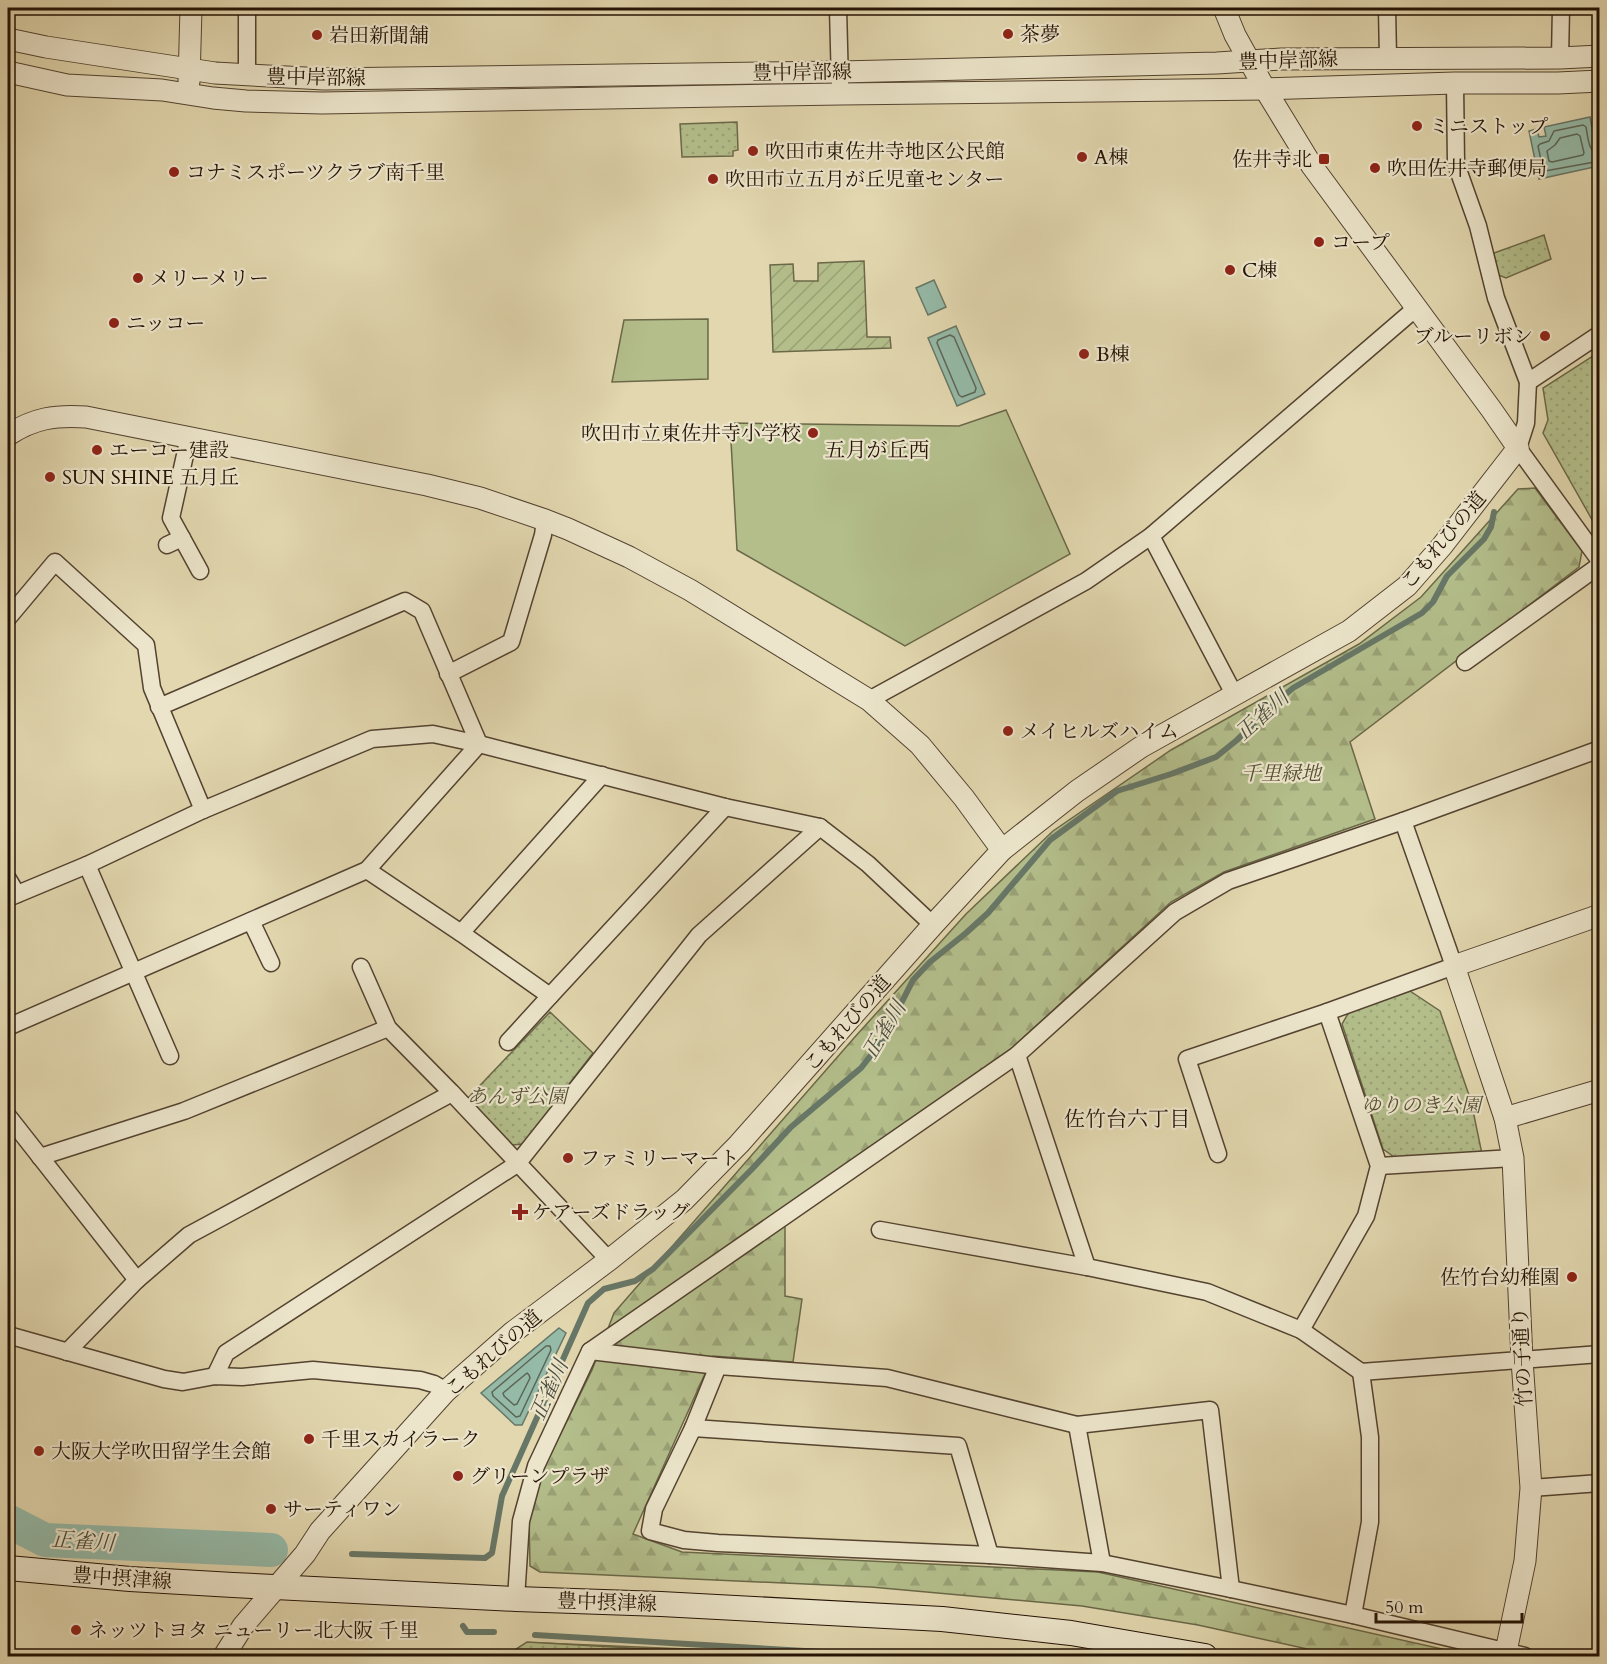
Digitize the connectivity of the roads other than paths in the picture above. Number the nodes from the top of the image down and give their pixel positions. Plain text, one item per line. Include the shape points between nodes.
1 (191, 8) edge
2 (247, 8) edge
3 (838, 8) edge
4 (1224, 8) edge
5 (1387, 8) edge
6 (1561, 8) edge
7 (8, 39) edge
8 (1599, 56) edge
9 (1388, 58) junction
10 (1560, 58) junction
11 (1250, 61) junction
12 (190, 68) junction
13 (8, 72) edge
14 (840, 72) junction
15 (248, 76) junction
16 (1599, 81) edge
17 (1455, 83) junction
18 (1264, 89) junction
19 (188, 94) junction
20 (841, 94) junction
21 (1416, 309) junction
22 (1599, 334) edge
23 (1528, 382) junction
24 (8, 435) edge
25 (189, 437) junction
26 (1518, 448) junction
27 (545, 520) junction
28 (1151, 536) junction
29 (1599, 563) edge
30 (200, 571) dead end
31 (8, 618) edge
32 (1465, 662) dead end
33 (448, 674) junction
34 (1234, 694) junction
35 (868, 700) junction
36 (159, 706) junction
37 (479, 744) junction
38 (1599, 749) edge
39 (602, 775) junction
40 (725, 807) junction
41 (203, 810) junction
42 (1403, 821) junction
43 (820, 827) junction
44 (1002, 850) junction
45 (87, 865) junction
46 (367, 870) junction
47 (8, 879) edge
48 (12, 896) edge
49 (1599, 915) edge
50 (251, 921) junction
51 (933, 925) junction
52 (461, 933) junction
53 (271, 963) dead end
54 (361, 966) dead end
55 (1454, 966) junction
56 (134, 972) junction
57 (550, 996) junction
58 (1327, 1012) junction
59 (8, 1027) edge
60 (388, 1028) junction
61 (508, 1042) dead end
62 (1017, 1055) junction
63 (170, 1056) dead end
64 (1599, 1090) edge
65 (452, 1094) junction
66 (8, 1116) edge
67 (1505, 1118) junction
68 (1218, 1154) dead end
69 (40, 1157) junction
70 (1513, 1158) junction
71 (517, 1164) junction
72 (1379, 1166) junction
73 (880, 1230) dead end
74 (609, 1260) junction
75 (1087, 1267) junction
76 (137, 1280) junction
77 (1301, 1330) junction
78 (8, 1335) edge
79 (590, 1351) junction
80 (68, 1352) junction
81 (1599, 1354) edge
82 (1522, 1360) junction
83 (718, 1366) junction
84 (1361, 1372) junction
85 (215, 1376) junction
86 (446, 1392) junction
87 (1077, 1425) junction
88 (693, 1428) junction
89 (1599, 1483) edge
90 (1531, 1488) junction
91 (990, 1555) junction
92 (1102, 1563) junction
93 (8, 1568) edge
94 (278, 1586) junction
95 (1231, 1589) junction
96 (516, 1599) junction
97 (1353, 1615) junction
98 (1512, 1655) edge
99 (224, 1656) edge
100 (1205, 1656) edge

1 - 12 street
2 - 15 street
3 - 14 street
4 - 11 street
5 - 9 street
6 - 10 street
7 - 12 street, 豊中岸部線
8 - 10 street, 豊中岸部線
9 - 10 street, 豊中岸部線
9 - 11 street, 豊中岸部線
11 - 14 street, 豊中岸部線
11 - 18 street
12 - 15 street, 豊中岸部線
12 - 19 street
13 - 19 street, 豊中岸部線 via 67,85
14 - 15 street, 豊中岸部線 via 324,80
14 - 20 street
16 - 17 street, 豊中岸部線
17 - 18 street, 豊中岸部線
17 - 23 street via 1456,164 1479,226 1496,298
18 - 20 street, 豊中岸部線
18 - 21 street via 1312,166
19 - 20 street, 豊中岸部線 via 246,101 322,103
21 - 26 street
21 - 28 street
22 - 23 street
23 - 26 street via 1526,423
24 - 25 street via 36,420 61,416 86,417
25 - 27 street via 427,485
25 - 30 street via 171,518 175,542
26 - 29 street
26 - 34 street, こもれびの道 via 1407,586 1349,630
27 - 33 street via 511,642
27 - 35 street via 629,557 690,590
28 - 34 street
28 - 35 street via 1086,581
29 - 32 street
31 - 36 street via 55,562 146,645 152,688
33 - 36 street via 422,610 405,601
33 - 37 street
34 - 44 street, こもれびの道 via 1141,747
35 - 44 street via 920,745
36 - 41 street
37 - 39 street
37 - 41 street via 433,734 372,739
37 - 46 street
38 - 42 street
39 - 40 street
39 - 52 street
40 - 43 street
40 - 57 street
41 - 45 street
42 - 55 street
42 - 62 street via 1228,881 1175,912
43 - 51 street via 868,864
43 - 71 street via 699,935
44 - 51 street, こもれびの道
45 - 48 street
45 - 56 street
46 - 50 street
46 - 52 street
47 - 48 street
49 - 55 street
50 - 53 street
50 - 56 street
51 - 74 street, こもれびの道 via 740,1144 684,1200
52 - 57 street
54 - 60 street
55 - 58 street
55 - 67 street, 竹の子通り
56 - 59 street
56 - 63 street
57 - 61 street
58 - 68 street via 1187,1059
58 - 72 street
60 - 65 street
60 - 69 street via 184,1111
62 - 75 street
62 - 79 street
64 - 67 street
65 - 71 street
65 - 76 street via 189,1235
66 - 69 street
67 - 70 street, 竹の子通り
69 - 76 street
70 - 72 street
70 - 82 street, 竹の子通り
71 - 74 street
71 - 85 street via 226,1353
72 - 77 street via 1366,1216
73 - 75 street
74 - 86 street, こもれびの道 via 513,1332
75 - 77 street via 1207,1292
76 - 80 street
77 - 84 street
78 - 80 street
79 - 83 street
79 - 96 street via 536,1466 521,1521
80 - 85 street via 164,1379 183,1382
81 - 82 street
82 - 84 street
82 - 90 street, 竹の子通り
83 - 87 street via 887,1378
83 - 88 street
84 - 97 street via 1370,1437 1370,1522
85 - 86 street via 313,1370 420,1380
86 - 94 street, こもれびの道 via 320,1531
87 - 92 street
87 - 95 street via 1210,1410
88 - 91 street via 958,1446
88 - 91 street via 654,1509 650,1531 718,1543
89 - 90 street
90 - 98 street, 竹の子通り
91 - 92 street
92 - 95 street
93 - 94 main road, 豊中摂津線
94 - 96 main road, 豊中摂津線
94 - 99 street, こもれびの道 via 243,1626
95 - 97 street
96 - 100 main road, 豊中摂津線 via 942,1619 1071,1633
97 - 98 street

